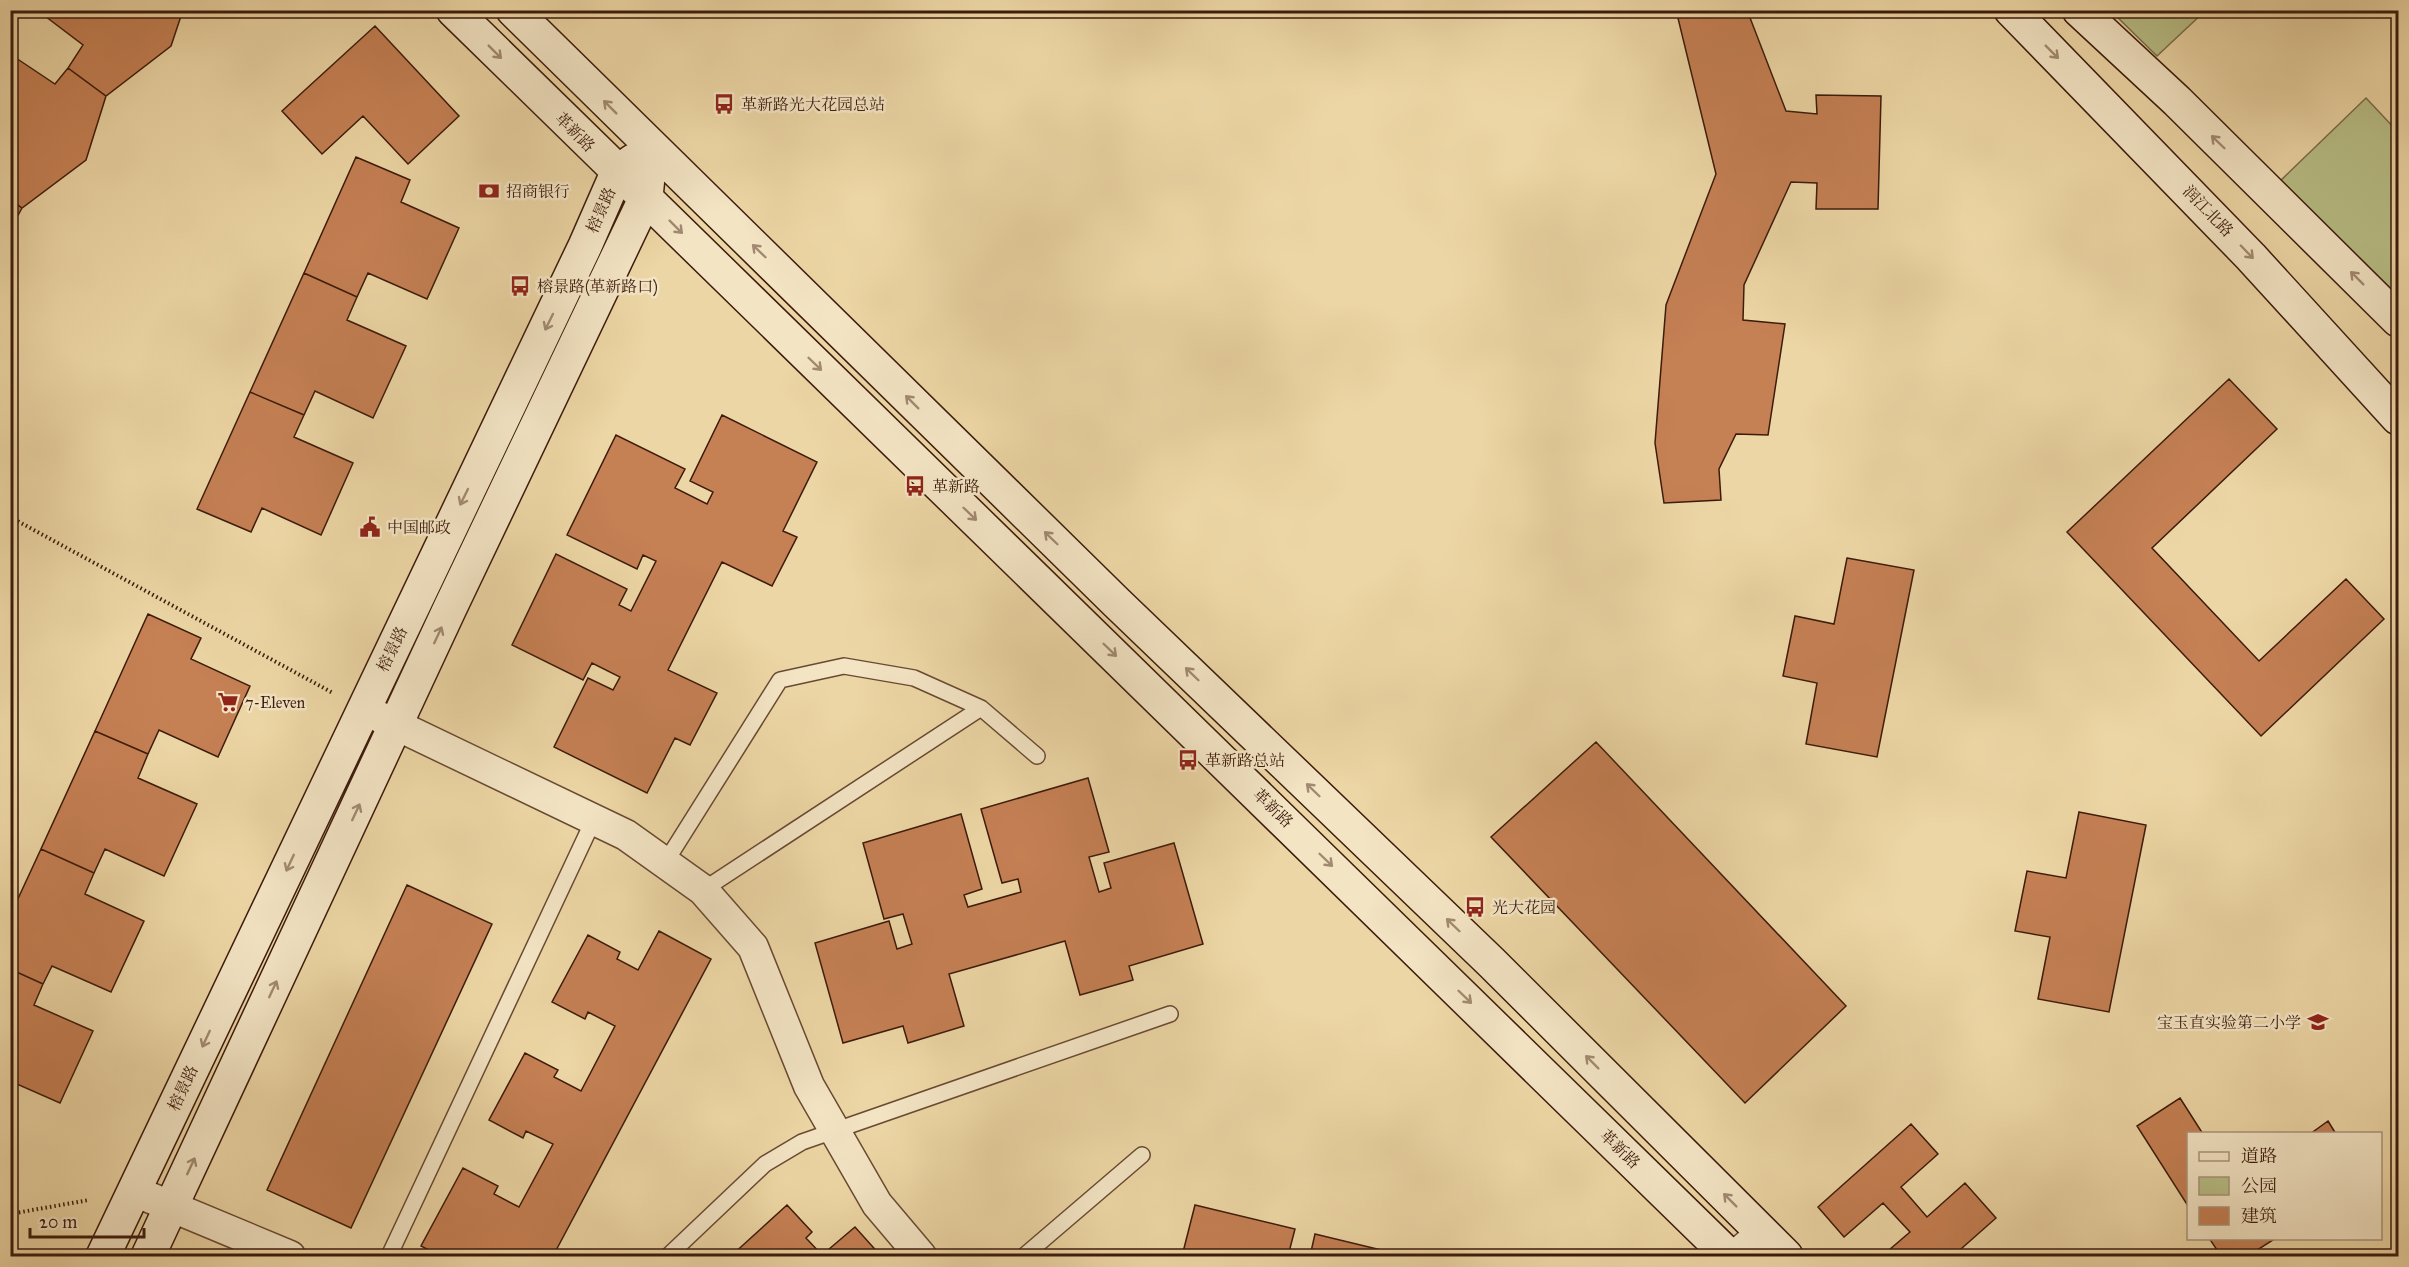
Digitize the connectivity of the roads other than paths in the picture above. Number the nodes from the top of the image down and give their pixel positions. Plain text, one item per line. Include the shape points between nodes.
1 (453, 10) edge
2 (513, 10) edge
3 (2011, 10) edge
4 (2079, 10) edge
5 (652, 148) junction
6 (617, 173) junction
7 (646, 197) junction
8 (2398, 320) edge
9 (2398, 418) edge
10 (981, 708) junction
11 (363, 709) junction
12 (396, 725) junction
13 (1037, 756) dead end
14 (594, 819) junction
15 (665, 863) junction
16 (703, 890) junction
17 (1170, 1014) dead end
18 (834, 1129) junction
19 (1142, 1155) dead end
20 (134, 1191) junction
21 (171, 1207) junction
22 (1763, 1232) junction
23 (103, 1257) edge
24 (148, 1257) edge
25 (290, 1257) edge
26 (389, 1257) edge
27 (668, 1257) edge
28 (921, 1257) edge
29 (1024, 1257) edge
30 (1730, 1257) edge
31 (1735, 1257) edge
32 (1786, 1257) edge

1 -> 6 street, 革新路
5 -> 2 street
3 -> 9 street, 润江北路 via 2290,298
8 -> 4 street via 2177,101
5 - 6 street, 榕景路
5 - 7 street
22 -> 5 street via 1492,963
6 - 7 street, 革新路
6 -> 11 street, 榕景路
12 -> 7 street
7 -> 30 street, 革新路
10 - 13 lane
10 - 15 lane via 914,678 844,666 780,680
10 - 16 lane
11 - 12 street
11 -> 20 street, 榕景路
12 - 14 street
21 -> 12 street
14 - 15 street via 626,835
14 - 26 lane
15 - 16 street
16 - 18 street via 753,947 809,1086
17 - 18 lane
18 - 27 lane via 765,1164
18 - 28 street via 877,1204
19 - 29 lane
20 - 21 street
20 - 23 street, 榕景路
21 - 24 street
21 - 25 street
22 - 31 street
22 - 32 street

